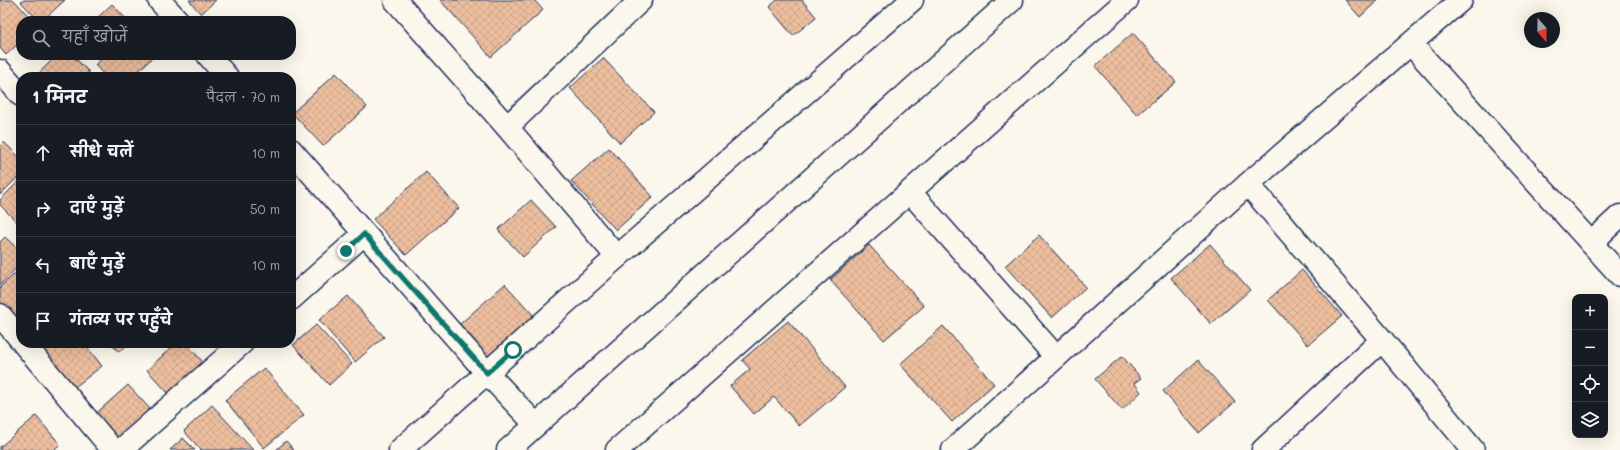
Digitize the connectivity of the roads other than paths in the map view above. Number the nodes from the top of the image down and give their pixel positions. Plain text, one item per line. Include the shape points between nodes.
1 (159, 0) edge
2 (395, 0) edge
3 (641, 0) edge
4 (912, 0) edge
5 (1012, 0) edge
6 (1127, 0) edge
7 (1460, 0) edge
8 (173, 16) edge
9 (1411, 44) junction
10 (212, 60) edge
11 (0, 71) edge
12 (223, 72) edge
13 (16, 89) edge
14 (507, 127) junction
15 (296, 156) edge
16 (1248, 184) junction
17 (910, 192) junction
18 (1620, 216) edge
19 (364, 234) junction
20 (1591, 243) junction
21 (617, 256) junction
22 (1620, 275) edge
23 (296, 295) edge
24 (0, 315) edge
25 (16, 334) edge
26 (1382, 340) junction
27 (27, 348) edge
28 (232, 348) edge
29 (1056, 357) junction
30 (487, 373) junction
31 (536, 425) junction
32 (113, 450) edge
33 (121, 450) edge
34 (400, 450) edge
35 (508, 450) edge
36 (617, 450) edge
37 (953, 450) edge
38 (1263, 450) edge
39 (1474, 450) edge

1 - 8 street
2 - 14 street
3 - 14 street
4 - 21 street
5 - 31 street
6 - 17 street
7 - 9 street
9 - 16 street
9 - 20 street
10 - 12 street
11 - 13 street
14 - 21 street
15 - 19 street
16 - 26 street
16 - 29 street
17 - 29 street
17 - 36 street
18 - 20 street
19 - 23 street
19 - 30 street
20 - 22 street
21 - 30 street
24 - 25 street
26 - 38 street
26 - 39 street
27 - 32 street
28 - 33 street
29 - 37 street
30 - 31 street
30 - 34 street
31 - 35 street

